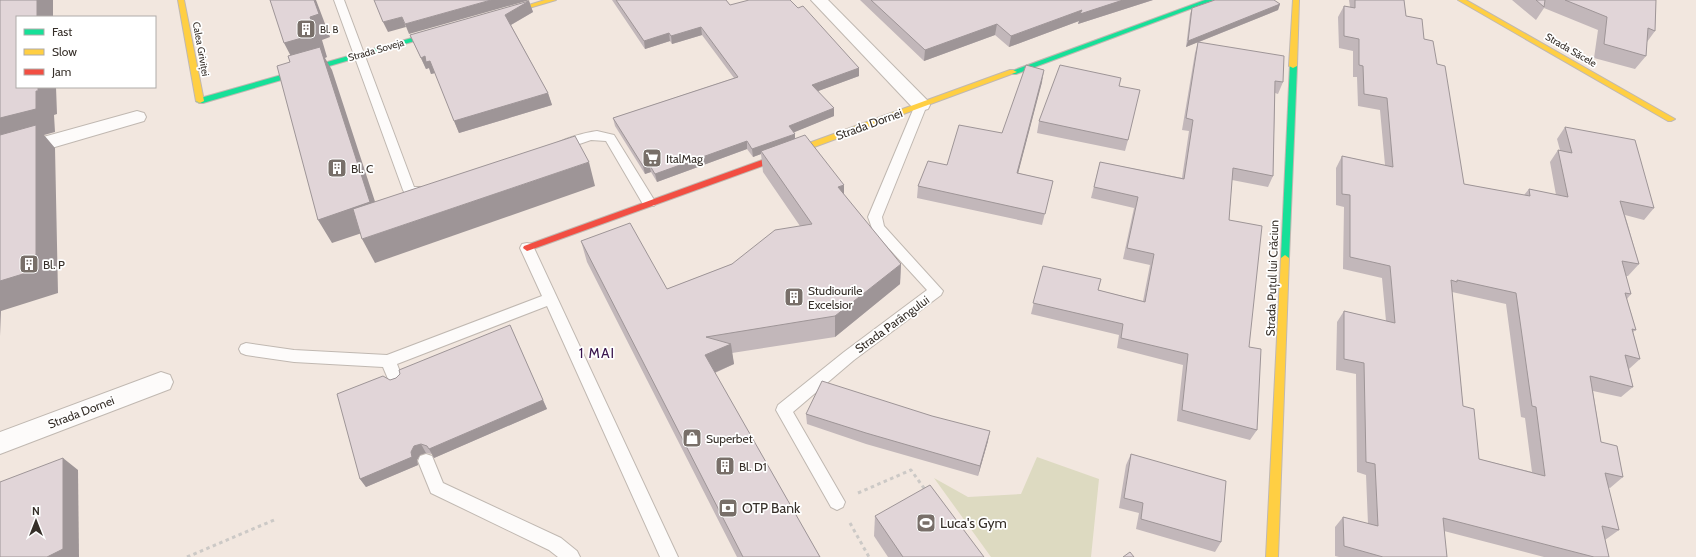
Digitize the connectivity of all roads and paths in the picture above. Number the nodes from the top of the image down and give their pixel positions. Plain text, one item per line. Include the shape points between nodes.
1 (181, 0) edge
2 (339, 0) edge
3 (553, 0) edge
4 (820, 0) edge
5 (1211, 0) edge
6 (1296, 0) edge
7 (1461, 0) edge
8 (492, 17) edge
9 (447, 30) edge
10 (360, 54) junction
11 (200, 101) joint
12 (921, 105) junction
13 (138, 117) dead end
14 (1670, 119) dead end
15 (549, 150) edge
16 (0, 156) edge
17 (438, 187) edge
18 (649, 203) junction
19 (527, 248) joint
20 (550, 299) junction
21 (246, 349) dead end
22 (388, 361) junction
23 (161, 382) dead end
24 (396, 382) edge
25 (0, 442) edge
26 (426, 462) dead end
27 (930, 495) edge
28 (838, 502) junction
29 (274, 520) dead end
30 (187, 557) edge
31 (571, 557) edge
32 (669, 557) edge
33 (870, 557) edge
34 (1272, 557) edge

1 - 11 street, Calea Griviței
2 - 10 lane
3 - 8 street
4 - 12 street
5 - 12 street, Strada Dornei
6 - 34 street, Strada Puțul lui Crăciun
7 - 14 street, Strada Săcele
9 - 10 street, Strada Soveja
10 - 11 street, Strada Soveja
10 - 17 lane via 409,190 422,192
12 - 18 street, Strada Dornei
12 - 28 lane, Strada Parângului via 875,222 936,292 849,356 784,410
13 - 16 street
15 - 18 lane via 593,136 610,138
18 - 19 street, Strada Dornei
19 - 20 lane
20 - 22 lane
20 - 32 lane
21 - 22 lane via 294,356
22 - 24 lane
23 - 25 street, Strada Dornei
26 - 31 lane via 437,488 555,544
27 - 28 path via 911,470
28 - 33 path
29 - 30 path

